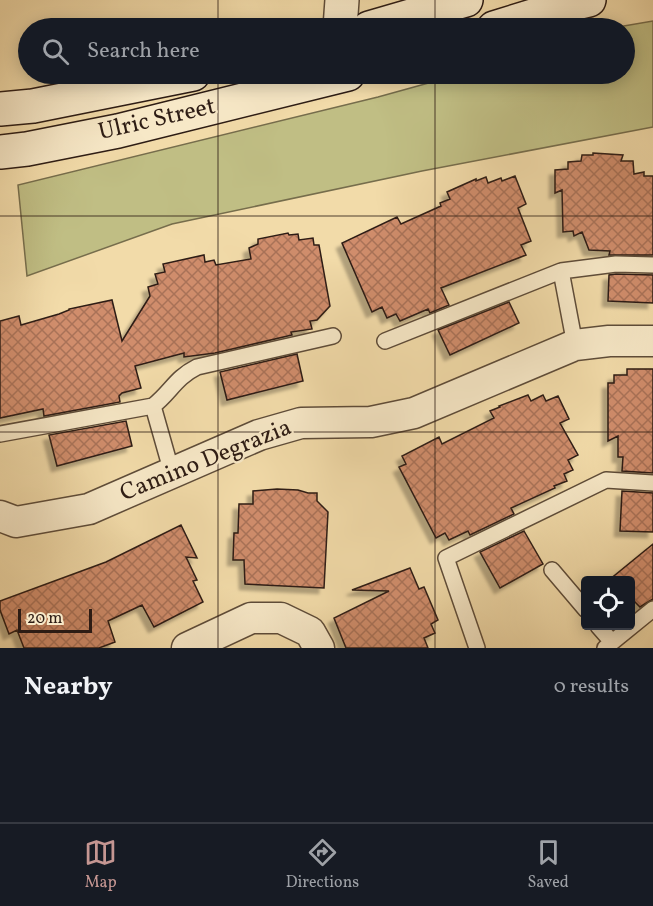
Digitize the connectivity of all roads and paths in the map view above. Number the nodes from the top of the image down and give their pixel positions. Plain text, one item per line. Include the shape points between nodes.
1 (342, 0) edge
2 (466, 0) edge
3 (589, 0) edge
4 (341, 18) edge
5 (404, 18) edge
6 (526, 18) edge
7 (143, 84) edge
8 (282, 84) edge
9 (0, 109) edge
10 (0, 152) edge
11 (653, 265) edge
12 (561, 271) junction
13 (333, 336) dead end
14 (385, 341) dead end
15 (653, 341) edge
16 (575, 345) junction
17 (153, 406) junction
18 (0, 434) edge
19 (172, 473) junction
20 (653, 483) edge
21 (0, 516) edge
22 (552, 570) dead end
23 (581, 605) edge
24 (653, 609) edge
25 (600, 630) edge
26 (609, 645) edge
27 (187, 648) edge
28 (319, 648) edge
29 (477, 648) edge

1 - 4 main road
2 - 5 main road
3 - 6 main road
7 - 9 main road, Ulric Street
8 - 10 main road, Ulric Street via 118,131
11 - 12 lane via 616,264
12 - 14 lane
12 - 16 lane
13 - 17 lane via 197,367 183,374
15 - 16 street, Camino Degrazia
16 - 19 street, Camino Degrazia via 414,413 371,422 301,423 259,435
17 - 18 lane
17 - 19 lane
19 - 21 street, Camino Degrazia via 89,509 16,522
20 - 29 lane via 606,480 446,558
22 - 23 lane
24 - 26 lane
25 - 26 lane
27 - 28 street via 251,618 281,618 310,632

